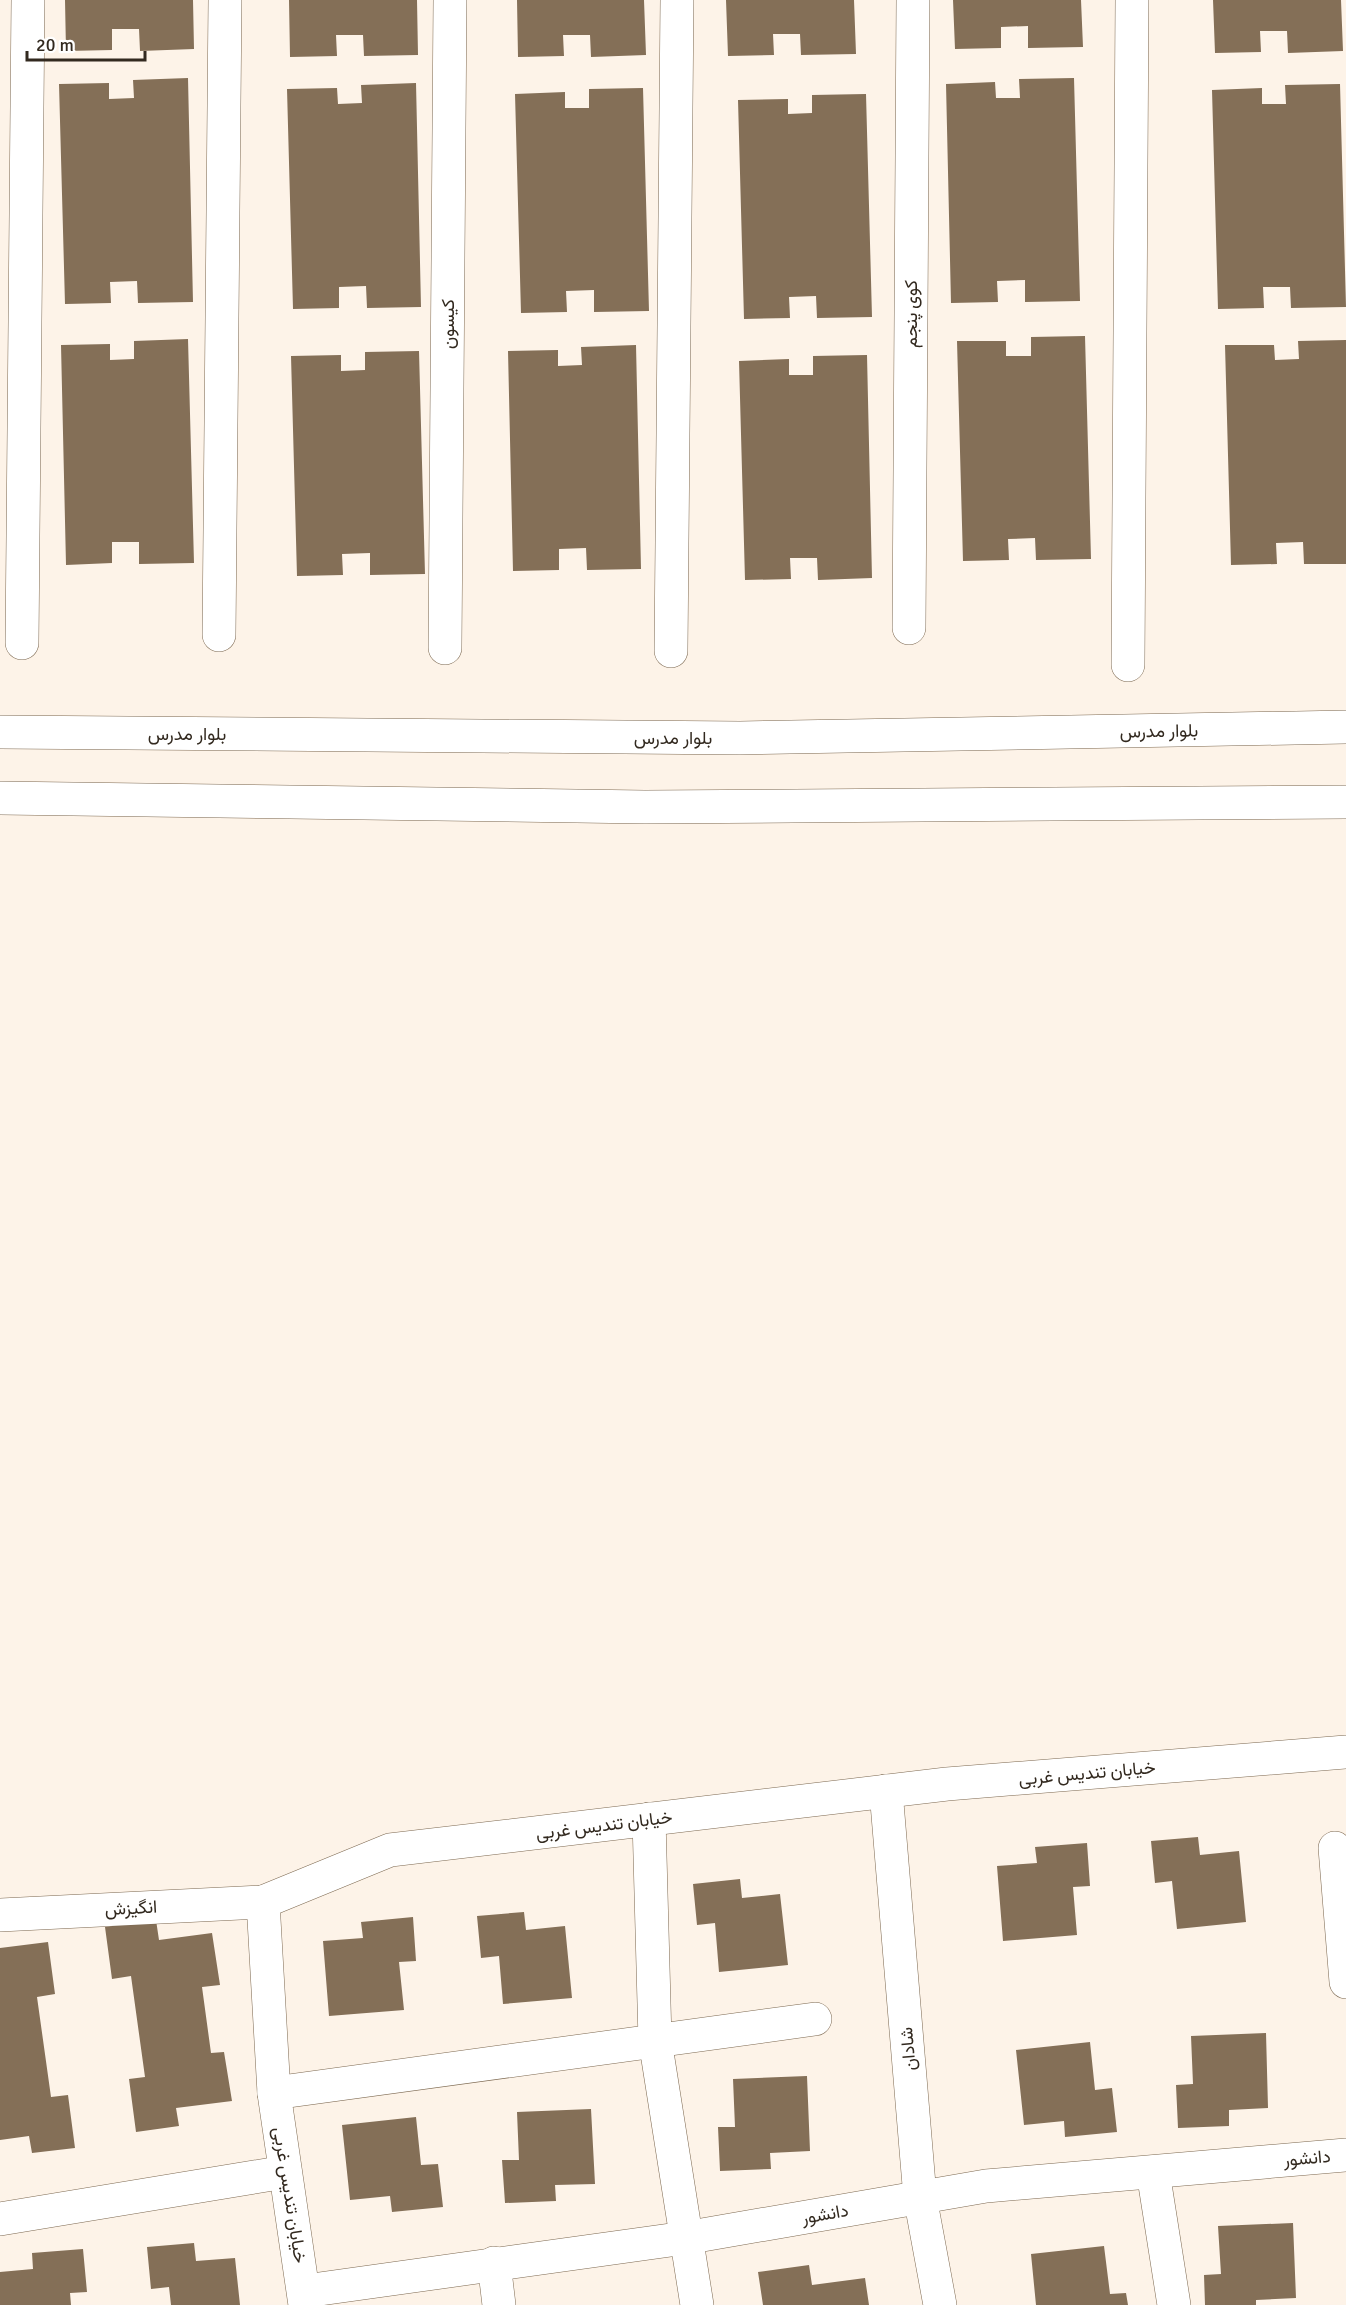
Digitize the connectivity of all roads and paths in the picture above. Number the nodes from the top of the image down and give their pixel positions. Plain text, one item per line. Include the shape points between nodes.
1 (28, 0) edge
2 (225, 0) edge
3 (450, 0) edge
4 (677, 0) edge
5 (913, 0) edge
6 (1132, 0) edge
7 (909, 628) dead end
8 (219, 635) dead end
9 (22, 643) dead end
10 (445, 648) dead end
11 (670, 651) dead end
12 (1128, 665) dead end
13 (1346, 728) edge
14 (0, 732) edge
15 (0, 798) edge
16 (1346, 802) edge
17 (1346, 1752) edge
18 (886, 1791) junction
19 (649, 1819) junction
20 (1335, 1848) dead end
21 (262, 1902) junction
22 (0, 1915) edge
23 (1346, 1982) edge
24 (815, 2019) dead end
25 (655, 2040) junction
26 (274, 2093) junction
27 (1346, 2155) edge
28 (285, 2172) junction
29 (1153, 2172) junction
30 (920, 2197) junction
31 (0, 2219) edge
32 (685, 2238) junction
33 (494, 2263) junction
34 (305, 2298) edge
35 (499, 2305) edge
36 (697, 2305) edge
37 (940, 2305) edge
38 (1174, 2305) edge

1 - 9 street
2 - 8 street
3 - 10 street, کیسون
4 - 11 street
5 - 7 street, کوی پنجم
6 - 12 street
13 - 14 street, بلوار مدرس via 740,738
15 - 16 street via 645,807
17 - 18 street, خیابان تندیس غربی
18 - 19 street, خیابان تندیس غربی
18 - 30 street, شادان
19 - 21 street, خیابان تندیس غربی via 390,1850
19 - 25 street
20 - 23 street
21 - 22 street, انگیزش
21 - 26 street, خیابان تندیس غربی
24 - 25 street
25 - 26 street
25 - 32 street
26 - 28 street, خیابان تندیس غربی
27 - 29 street, دانشور
28 - 31 street
28 - 34 street, خیابان تندیس غربی
29 - 30 street, دانشور via 986,2186
29 - 38 street
30 - 32 street, دانشور
30 - 37 street, شادان
32 - 33 street, دانشور
32 - 36 street
33 - 34 street, دانشور
33 - 35 street

